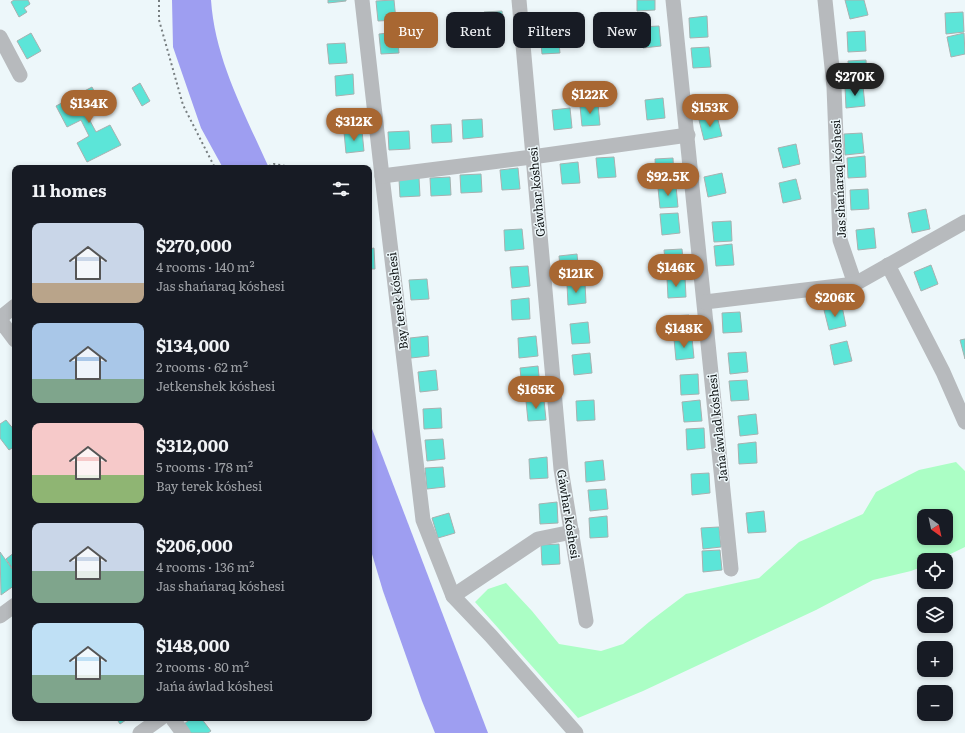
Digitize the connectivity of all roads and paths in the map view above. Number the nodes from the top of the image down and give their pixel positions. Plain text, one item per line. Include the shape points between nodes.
1 (159, 0) edge
2 (362, 0) edge
3 (519, 0) edge
4 (674, 0) edge
5 (826, 0) edge
6 (0, 37) edge
7 (20, 74) dead end
8 (688, 135) junction
9 (532, 157) junction
10 (214, 165) edge
11 (382, 176) junction
12 (965, 222) edge
13 (888, 265) junction
14 (855, 284) junction
15 (704, 302) junction
16 (12, 309) edge
17 (0, 319) edge
18 (12, 336) edge
19 (965, 422) edge
20 (572, 532) junction
21 (731, 569) dead end
22 (453, 596) junction
23 (12, 607) edge
24 (0, 616) edge
25 (586, 622) dead end
26 (157, 721) edge
27 (174, 721) edge
28 (140, 733) edge
29 (184, 733) edge
30 (576, 733) edge

1 - 10 path via 159,20 183,105
2 - 11 street, Bay terek kóshesi
3 - 9 street, Gáwhar kóshesi
4 - 8 street, Jańa áwlad kóshesi
5 - 14 street, Jas shańaraq kóshesi via 834,87 840,240
6 - 7 street
8 - 9 street
8 - 15 street, Jańa áwlad kóshesi
9 - 11 street
9 - 20 street, Gáwhar kóshesi via 561,469
11 - 22 street, Bay terek kóshesi via 423,520
12 - 13 street
13 - 14 street
13 - 19 street via 943,372
14 - 15 street
15 - 21 street, Jańa áwlad kóshesi
16 - 17 street
17 - 18 street
20 - 22 street via 538,539
20 - 25 street, Gáwhar kóshesi
22 - 30 street
23 - 24 street
26 - 28 street
27 - 29 street

